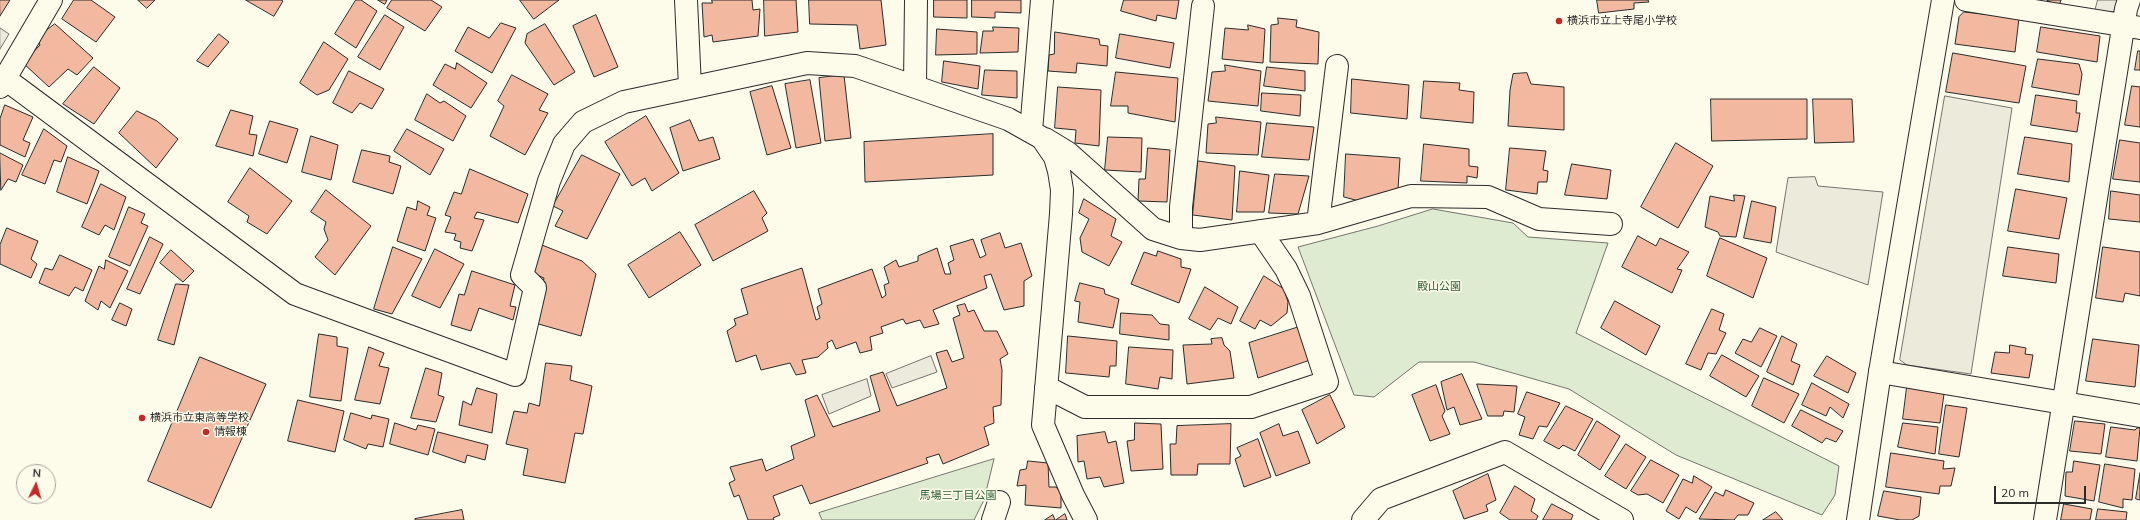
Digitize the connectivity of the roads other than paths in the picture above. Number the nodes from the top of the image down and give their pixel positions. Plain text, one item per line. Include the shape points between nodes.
1 (52, 0) edge
2 (686, 0) edge
3 (916, 0) edge
4 (1042, 0) edge
5 (1943, 0) edge
6 (1966, 0) edge
7 (2130, 0) edge
8 (1203, 6) dead end
9 (2132, 26) edge
10 (1337, 66) dead end
11 (2, 82) edge
12 (915, 85) junction
13 (690, 87) junction
14 (1037, 134) junction
15 (1318, 223) junction
16 (1611, 224) dead end
17 (1260, 232) junction
18 (1181, 238) junction
19 (1880, 372) junction
20 (1046, 387) junction
21 (2064, 403) junction
22 (2140, 416) edge
23 (1086, 520) edge
24 (1363, 520) edge
25 (1622, 520) edge
26 (1858, 520) edge
27 (2045, 520) edge

1 - 11 street
2 - 13 street
3 - 12 street
4 - 14 street
5 - 19 street
6 - 9 street
7 - 9 street via 2126,9
8 - 18 street via 1181,207
9 - 21 street
10 - 15 street
11 - 13 street via 295,294 515,375 535,288 522,275 549,181 564,144 583,122 624,102
12 - 13 street via 855,66 807,63
12 - 14 street via 1008,119
14 - 18 street via 1068,153 1153,229
14 - 20 street via 1055,157 1062,190
15 - 16 street via 1411,196 1488,197 1539,219
15 - 17 street
17 - 18 street via 1200,240
17 - 20 street via 1286,269 1299,296 1328,382 1252,407 1085,407
19 - 21 street
19 - 26 street
20 - 23 street via 1043,425
21 - 22 street
21 - 27 street
24 - 25 street via 1380,499 1505,452

